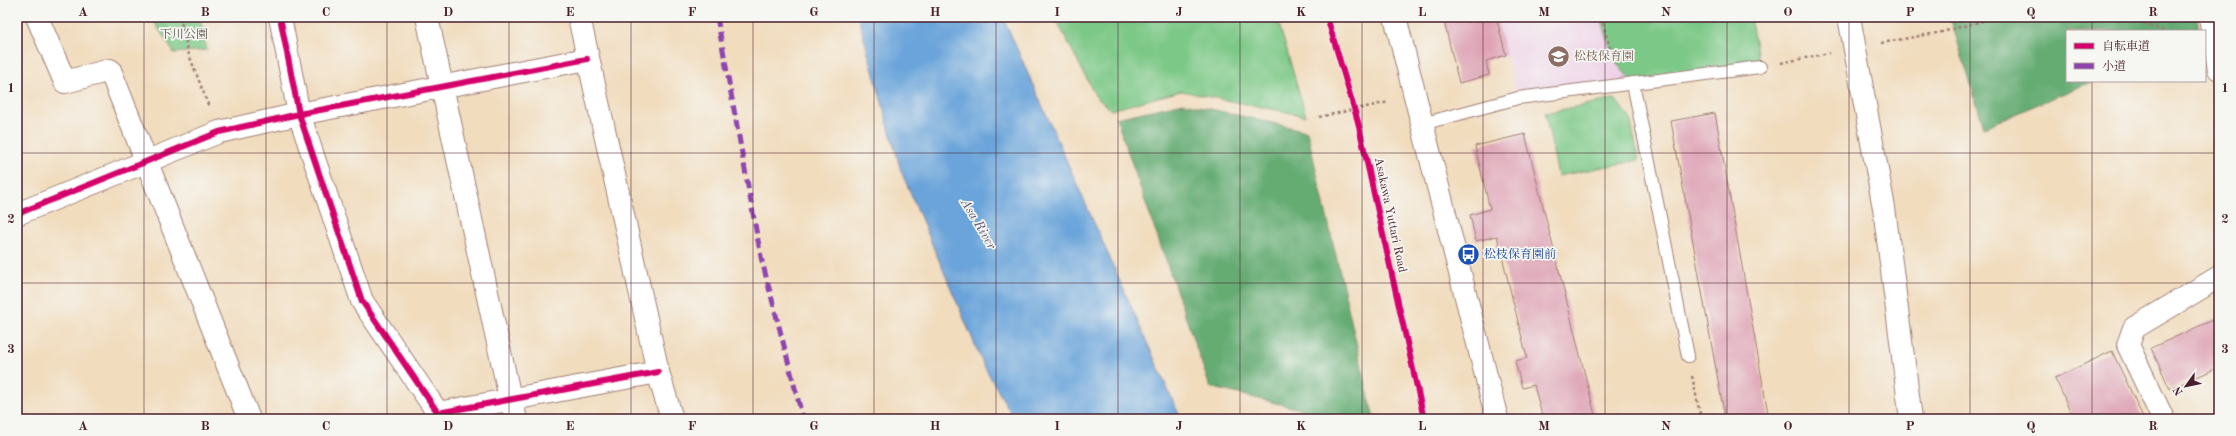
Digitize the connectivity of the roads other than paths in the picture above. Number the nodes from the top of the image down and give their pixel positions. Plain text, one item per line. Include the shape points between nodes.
1 (37, 17) edge
2 (280, 17) edge
3 (427, 17) edge
4 (579, 17) edge
5 (1395, 17) edge
6 (1849, 17) edge
7 (2210, 17) edge
8 (587, 59) junction
9 (1760, 67) road end
10 (2219, 69) edge
11 (1633, 83) junction
12 (441, 86) junction
13 (299, 114) junction
14 (1422, 124) junction
15 (147, 161) junction
16 (17, 214) edge
17 (2219, 277) edge
18 (1688, 356) road end
19 (658, 372) junction
20 (510, 398) junction
21 (249, 419) edge
22 (516, 419) edge
23 (672, 419) edge
24 (1497, 419) edge
25 (1911, 419) edge
26 (2163, 419) edge

1 - 15 street via 65,82 110,70
2 - 13 street
3 - 12 street
4 - 8 street
5 - 14 street
6 - 25 street via 1884,208
7 - 10 street
8 - 12 street
8 - 19 street
9 - 11 lane
11 - 14 lane via 1518,98
11 - 18 lane
12 - 13 street
12 - 20 street
13 - 15 street via 219,132
13 - 20 street via 362,301 438,413
14 - 24 street
15 - 16 street
15 - 21 street
17 - 26 street via 2134,328 2128,345
19 - 20 street
19 - 23 street
20 - 22 street

